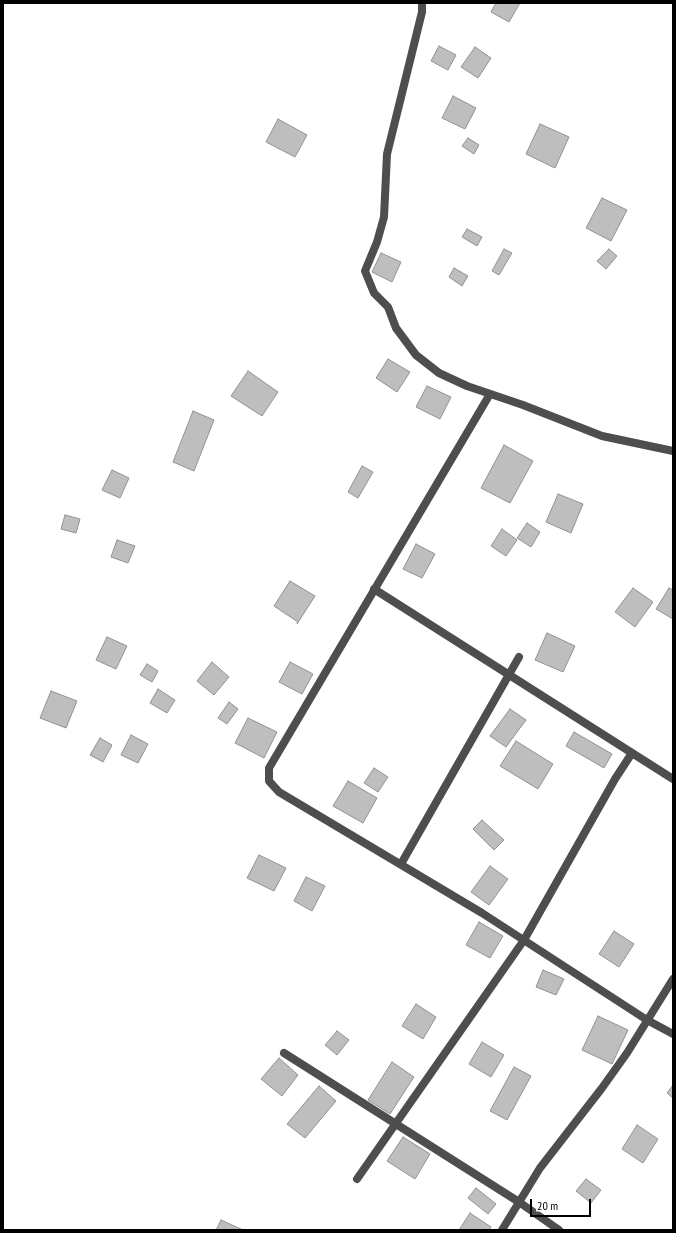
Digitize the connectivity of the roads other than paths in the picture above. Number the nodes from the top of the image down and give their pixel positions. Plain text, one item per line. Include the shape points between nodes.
1 (422, 3) edge
2 (490, 394) junction
3 (673, 451) edge
4 (374, 589) junction
5 (520, 657) dead end
6 (510, 676) junction
7 (632, 753) junction
8 (673, 779) edge
9 (400, 864) junction
10 (524, 940) junction
11 (673, 979) edge
12 (648, 1020) junction
13 (673, 1034) edge
14 (284, 1053) dead end
15 (395, 1125) junction
16 (357, 1179) dead end
17 (519, 1202) junction
18 (502, 1230) edge
19 (559, 1230) edge

1 - 2 street via 422,12 386,154 384,217 365,271 374,293 388,306 396,328 416,355 439,373
2 - 3 street via 602,436
2 - 4 street
4 - 6 street
4 - 9 street via 269,768 269,781 279,792
5 - 6 street
6 - 7 street
6 - 9 street
7 - 8 street
7 - 10 street
9 - 10 street
10 - 12 street
10 - 15 street
11 - 12 street
12 - 13 street
12 - 17 street via 606,1083 540,1168
14 - 15 street
15 - 16 street
15 - 17 street
17 - 18 street
17 - 19 street

